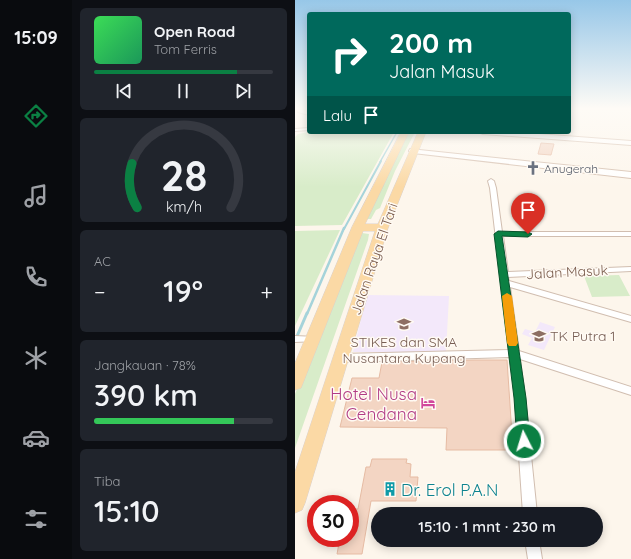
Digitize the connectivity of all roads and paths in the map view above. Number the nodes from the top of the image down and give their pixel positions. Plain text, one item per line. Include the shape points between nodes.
1 (404, 134) edge
2 (421, 134) edge
3 (526, 134) edge
4 (631, 143) edge
5 (413, 151) junction
6 (631, 174) edge
7 (491, 181) dead end
8 (358, 227) junction
9 (382, 228) junction
10 (498, 234) junction
11 (631, 234) edge
12 (631, 269) edge
13 (505, 279) junction
14 (631, 320) edge
15 (304, 339) edge
16 (513, 353) junction
17 (341, 358) junction
18 (295, 383) edge
19 (631, 391) edge
20 (295, 503) edge
21 (529, 507) edge
22 (533, 547) edge
23 (535, 559) edge

1 - 8 main road, Jalan Raya El Tari
2 - 5 main road, Jalan Raya El Tari
3 - 4 street
5 - 6 street
5 - 9 main road, Jalan Raya El Tari
7 - 10 street
8 - 9 main road
8 - 15 main road, Jalan Raya El Tari
9 - 17 main road, Jalan Raya El Tari
10 - 11 street
10 - 13 street
12 - 13 street, Jalan Masuk
13 - 14 street
13 - 16 street
15 - 18 main road, Jalan Raya El Tari
16 - 17 street
16 - 19 street
16 - 21 street via 520,398
17 - 20 main road, Jalan Raya El Tari
22 - 23 street

